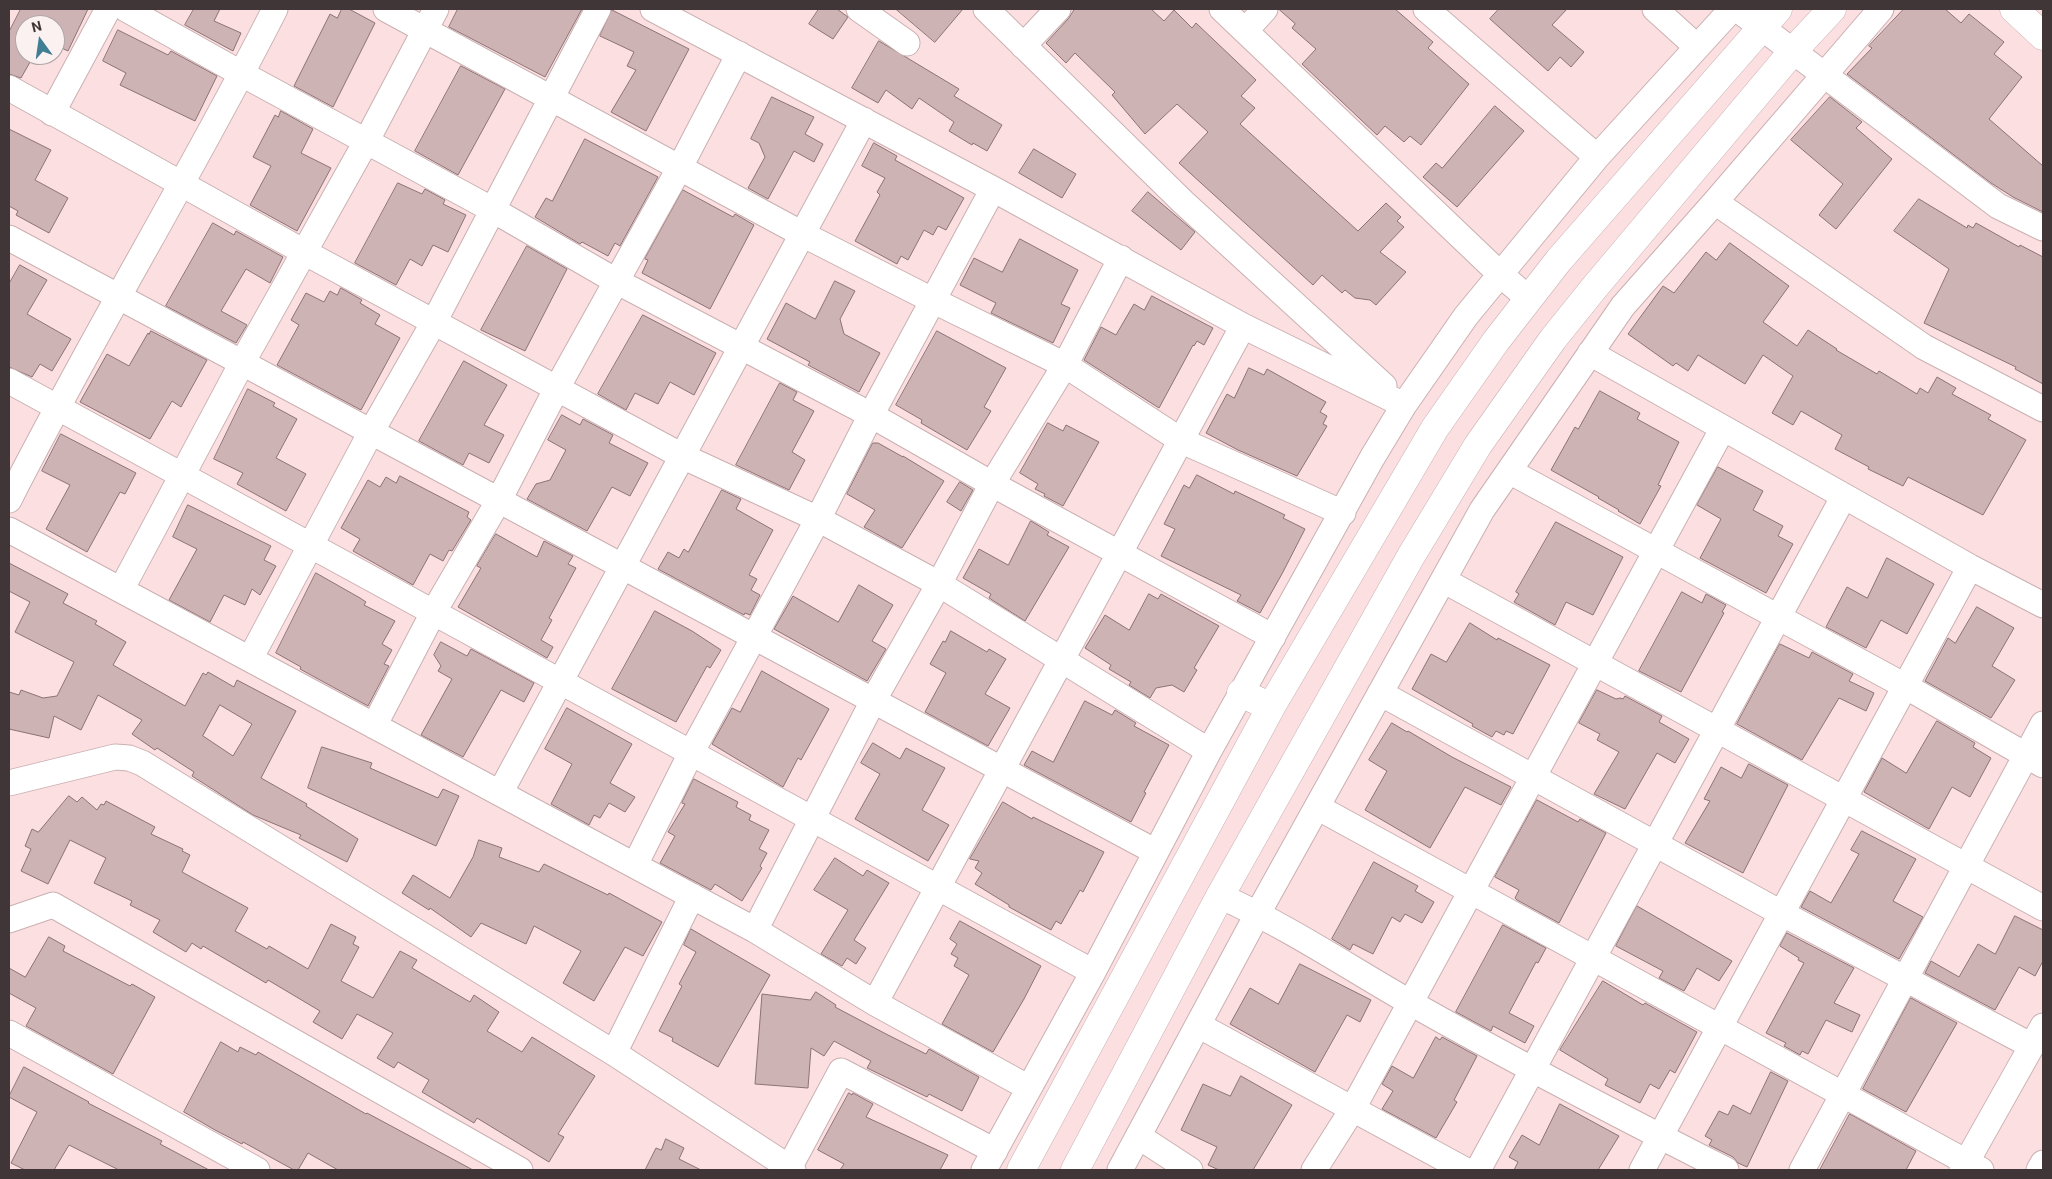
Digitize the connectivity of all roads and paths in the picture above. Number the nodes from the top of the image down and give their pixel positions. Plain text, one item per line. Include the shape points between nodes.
1 (108, 9) edge
2 (126, 9) edge
3 (275, 9) edge
4 (386, 9) edge
5 (436, 9) edge
6 (598, 9) edge
7 (653, 9) edge
8 (859, 9) edge
9 (986, 9) edge
10 (1058, 9) edge
11 (1222, 9) edge
12 (1265, 9) edge
13 (1426, 9) edge
14 (1655, 9) edge
15 (1732, 9) edge
16 (1737, 9) edge
17 (1832, 9) edge
18 (1881, 9) edge
19 (2014, 9) edge
20 (1770, 18) edge
21 (425, 30) junction
22 (1246, 30) junction
23 (2043, 36) edge
24 (907, 43) dead end
25 (1023, 46) junction
26 (1697, 47) junction
27 (1793, 51) junction
28 (739, 54) junction
29 (242, 74) junction
30 (1823, 74) junction
31 (9, 88) edge
32 (552, 98) junction
33 (52, 113) junction
34 (864, 120) junction
35 (366, 140) junction
36 (1597, 157) junction
37 (680, 167) junction
38 (180, 183) junction
39 (993, 189) junction
40 (1715, 202) junction
41 (493, 210) junction
42 (2043, 228) edge
43 (804, 235) junction
44 (9, 238) edge
45 (304, 252) junction
46 (1121, 258) junction
47 (1500, 274) junction
48 (616, 281) junction
49 (117, 297) junction
50 (1529, 299) junction
51 (932, 300) junction
52 (434, 322) junction
53 (1244, 326) junction
54 (741, 346) junction
55 (1590, 353) junction
56 (242, 363) junction
57 (1065, 365) junction
58 (9, 381) edge
59 (557, 388) junction
60 (1404, 405) junction
61 (56, 407) junction
62 (2043, 409) edge
63 (871, 415) junction
64 (1723, 428) junction
65 (371, 432) junction
66 (1182, 441) junction
67 (682, 456) junction
68 (1509, 471) junction
69 (182, 474) junction
70 (992, 484) junction
71 (1844, 496) junction
72 (9, 500) edge
73 (499, 500) junction
74 (1342, 514) junction
75 (818, 519) junction
76 (9, 530) edge
77 (310, 545) junction
78 (1656, 551) junction
79 (1120, 554) junction
80 (624, 567) junction
81 (1970, 567) junction
82 (1443, 580) junction
83 (939, 584) junction
84 (121, 590) junction
85 (2043, 605) edge
86 (433, 613) junction
87 (1778, 617) junction
88 (754, 637) junction
89 (1273, 638) junction
90 (250, 659) junction
91 (1063, 659) junction
92 (1595, 663) junction
93 (561, 681) junction
94 (1905, 686) junction
95 (1241, 693) junction
96 (1380, 693) junction
97 (873, 701) junction
98 (1271, 707) junction
99 (2043, 724) edge
100 (374, 726) junction
101 (1717, 730) junction
102 (1209, 750) junction
103 (691, 753) junction
104 (2034, 761) edge
105 (1003, 770) junction
106 (1534, 776) junction
107 (9, 783) edge
108 (500, 793) junction
109 (1844, 799) junction
110 (1317, 807) junction
111 (812, 819) junction
112 (1655, 843) junction
113 (1156, 852) junction
114 (635, 865) junction
115 (1966, 866) junction
116 (937, 887) junction
117 (1471, 891) junction
118 (692, 896) junction
119 (1220, 896) junction
120 (2043, 908) edge
121 (1258, 913) junction
122 (1781, 913) junction
123 (9, 920) edge
124 (755, 930) junction
125 (1593, 958) junction
126 (1093, 972) junction
127 (1905, 980) junction
128 (875, 1003) junction
129 (1411, 1003) junction
130 (1198, 1025) junction
131 (1719, 1027) junction
132 (9, 1032) edge
133 (2037, 1036) edge
134 (614, 1053) junction
135 (1532, 1070) junction
136 (1030, 1088) junction
137 (1842, 1095) junction
138 (1352, 1110) junction
139 (1138, 1136) junction
140 (1660, 1137) junction
141 (989, 1161) edge
142 (2043, 1163) edge
143 (1970, 1168) edge
144 (791, 1169) edge
145 (257, 1170) edge
146 (520, 1170) edge
147 (1022, 1170) edge
148 (1075, 1170) edge
149 (1120, 1170) edge
150 (1190, 1170) edge
151 (1314, 1170) edge
152 (1465, 1170) edge
153 (1478, 1170) edge
154 (1642, 1170) edge
155 (1726, 1170) edge
156 (1802, 1170) edge
157 (2039, 1170) edge

1 - 33 street
2 - 29 street
3 - 29 street
4 - 21 street
5 - 21 street
6 - 32 street
7 - 28 street
8 - 24 street
9 - 25 street
10 - 25 street
11 - 22 street
12 - 22 street
13 - 36 street
14 - 26 street
15 - 26 street
16 - 20 street
17 - 27 main road
18 - 30 street
19 - 23 main road
20 - 27 street
20 - 50 main road via 1559,260
21 - 32 street
21 - 35 street
22 - 47 street
25 - 60 street via 1183,202
26 - 36 street
27 - 30 street
27 - 119 main road via 1553,339 1478,445 1411,556
28 - 34 street
28 - 37 street
29 - 35 street
29 - 38 street
30 - 40 street
30 - 42 street via 1998,206
31 - 33 street
32 - 37 street
32 - 41 street
33 - 38 street
34 - 39 street
34 - 43 street
35 - 41 street
35 - 45 street
36 - 47 street
37 - 43 street
37 - 48 street
38 - 45 street
38 - 49 street
39 - 46 street
39 - 51 street
40 - 55 street via 1623,306
40 - 62 street via 1924,347
41 - 48 street
41 - 52 street
43 - 51 street
43 - 54 street
44 - 49 street
45 - 52 street
45 - 56 street
46 - 53 street
46 - 57 street
47 - 50 street
47 - 60 street
48 - 54 street
48 - 59 street
49 - 56 street
49 - 61 street
50 - 98 main road via 1486,355 1406,473
51 - 57 street
51 - 63 street
52 - 59 street
52 - 65 street
53 - 60 street
53 - 66 street
54 - 63 street
54 - 67 street
55 - 64 street
55 - 68 street
56 - 65 street
56 - 69 street
57 - 66 street
57 - 70 street
58 - 61 street
59 - 67 street
59 - 73 street
60 - 74 street
61 - 69 street
61 - 72 street
63 - 70 street
63 - 75 street
64 - 71 street
64 - 78 street
65 - 73 street
65 - 77 street
66 - 74 street
66 - 79 street
67 - 75 street
67 - 80 street
68 - 78 street
68 - 82 street via 1482,510
69 - 77 street
69 - 84 street
70 - 79 street
70 - 83 street
71 - 81 street
71 - 87 street
73 - 80 street
73 - 86 street
74 - 89 street
75 - 83 street
75 - 88 street
76 - 84 street
77 - 86 street
77 - 90 street
78 - 87 street
78 - 92 street
79 - 89 street
79 - 91 street
80 - 88 street
80 - 93 street
81 - 85 street
81 - 94 street
82 - 92 street
82 - 96 street
83 - 91 street
83 - 97 street
84 - 90 street
86 - 93 street
86 - 100 street
87 - 94 street
87 - 101 street
88 - 97 street
88 - 103 street
89 - 95 street
90 - 100 street
91 - 102 street
91 - 105 street
92 - 101 street
92 - 106 street
93 - 103 street
93 - 108 street
94 - 104 street
94 - 109 street
95 - 98 main road
95 - 102 street
96 - 106 street
96 - 110 street
97 - 105 street
97 - 111 street
98 - 147 main road
99 - 104 street
100 - 108 street
101 - 109 street
101 - 112 street
102 - 113 street
103 - 111 street
103 - 114 street
104 - 115 street
105 - 113 street
105 - 116 street
106 - 112 street
106 - 117 street
107 - 134 street via 115,757 142,763
108 - 114 street
109 - 115 street
109 - 122 street
110 - 117 street
110 - 121 street
111 - 116 street
111 - 124 street
112 - 122 street
112 - 125 street
113 - 126 street
114 - 118 street
115 - 120 street
115 - 127 street
116 - 126 street
116 - 128 street
117 - 125 street
117 - 129 street
118 - 124 street
118 - 134 street
119 - 121 street
119 - 148 main road
121 - 129 street
121 - 130 street
122 - 127 street
122 - 131 street
123 - 146 street via 54,905
124 - 128 street
125 - 131 street
125 - 135 street
126 - 136 street
127 - 133 street
127 - 137 street
128 - 136 street
129 - 135 street
129 - 138 street
130 - 138 street
130 - 139 street
131 - 137 street
131 - 140 street
132 - 145 street
133 - 143 street
134 - 144 street
135 - 140 street
135 - 153 street
136 - 141 street
137 - 143 street
137 - 156 street
138 - 151 street
138 - 152 street
139 - 149 street
139 - 150 street
140 - 154 street
140 - 155 street
141 - 144 street via 841,1071
142 - 157 street

